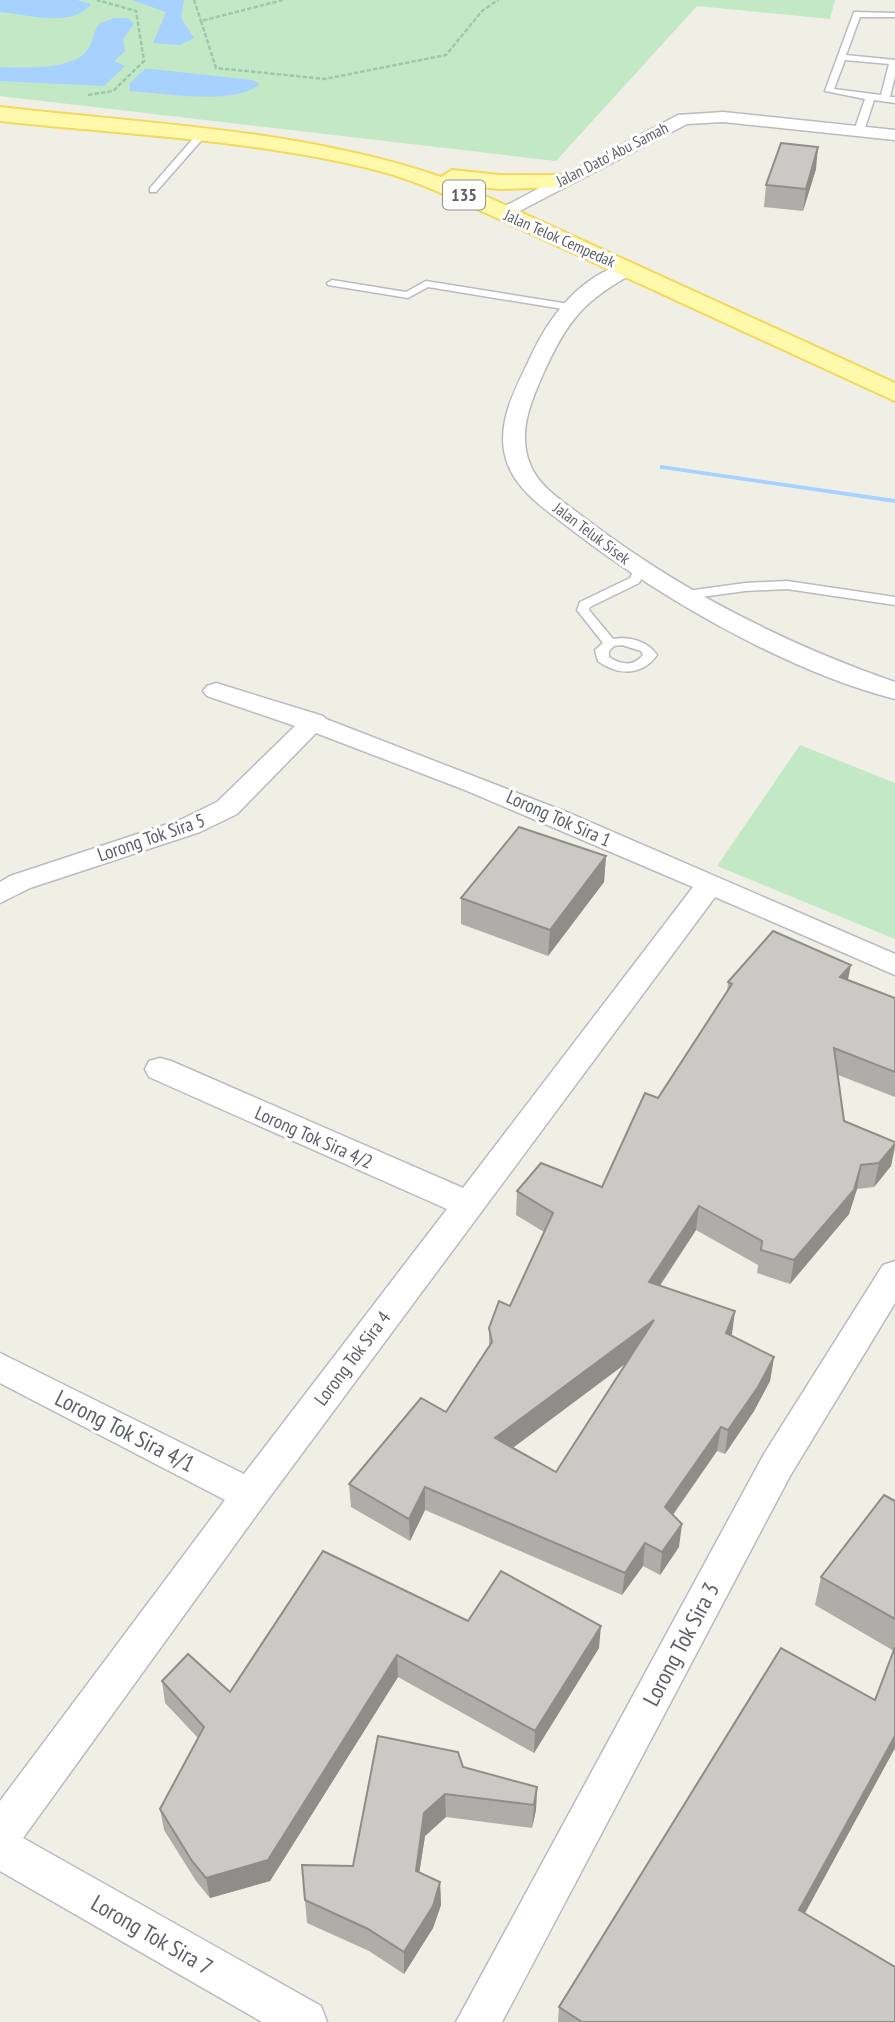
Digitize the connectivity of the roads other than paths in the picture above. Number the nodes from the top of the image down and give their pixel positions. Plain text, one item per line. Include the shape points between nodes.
1 (895, 15) edge
2 (840, 57) junction
3 (870, 97) junction
4 (890, 99) edge
5 (0, 114) edge
6 (859, 131) junction
7 (201, 135) junction
8 (895, 135) edge
9 (381, 164) junction
10 (561, 180) junction
11 (153, 190) dead end
12 (503, 212) junction
13 (627, 269) junction
14 (332, 283) dead end
15 (569, 307) junction
16 (895, 393) edge
17 (634, 564) junction
18 (687, 595) junction
19 (895, 601) edge
20 (610, 643) dead end
21 (216, 691) dead end
22 (895, 691) edge
23 (314, 721) junction
24 (709, 884) junction
25 (0, 894) edge
26 (895, 965) edge
27 (160, 1069) dead end
28 (467, 1204) junction
29 (895, 1274) edge
30 (0, 1367) edge
31 (250, 1495) junction
32 (0, 1835) edge
33 (0, 1848) edge
34 (305, 2022) edge
35 (478, 2022) edge

1 - 2 lane via 858,12
2 - 3 lane via 830,91
2 - 4 lane via 894,62
3 - 4 lane
3 - 6 lane
5 - 7 main road, Jalan Telok Cempedak / 135
6 - 8 street, Jalan Dato' Abu Samah
6 - 10 street, Jalan Dato' Abu Samah via 723,117 684,119
7 - 9 main road, Jalan Telok Cempedak / 135
7 - 11 lane
9 - 10 main road via 475,181
9 - 12 main road, Jalan Telok Cempedak / 135
10 - 12 street, Jalan Dato' Abu Samah
12 - 13 main road, Jalan Telok Cempedak / 135
13 - 15 street, Jalan Teluk Sisek via 594,285
13 - 16 main road, Jalan Telok Cempedak / 135
14 - 15 lane via 408,295 426,284
15 - 17 street, Jalan Teluk Sisek via 530,379 516,417 513,447 530,485
17 - 18 street, Jalan Teluk Sisek
17 - 20 lane via 635,580 584,606
18 - 19 lane via 787,585
18 - 22 street, Jalan Teluk Sisek via 783,648
21 - 23 street, Lorong Tok Sira 1
23 - 24 street, Lorong Tok Sira 1 via 483,785
23 - 25 street, Lorong Tok Sira 5 via 227,808 178,830 52,870
24 - 26 street, Lorong Tok Sira 1
24 - 28 street, Lorong Tok Sira 4
27 - 28 street, Lorong Tok Sira 4/2
28 - 31 street, Lorong Tok Sira 4
29 - 35 street, Lorong Tok Sira 3 via 777,1465
30 - 31 street, Lorong Tok Sira 4/1
31 - 32 street, Lorong Tok Sira 4
33 - 34 street, Lorong Tok Sira 7

